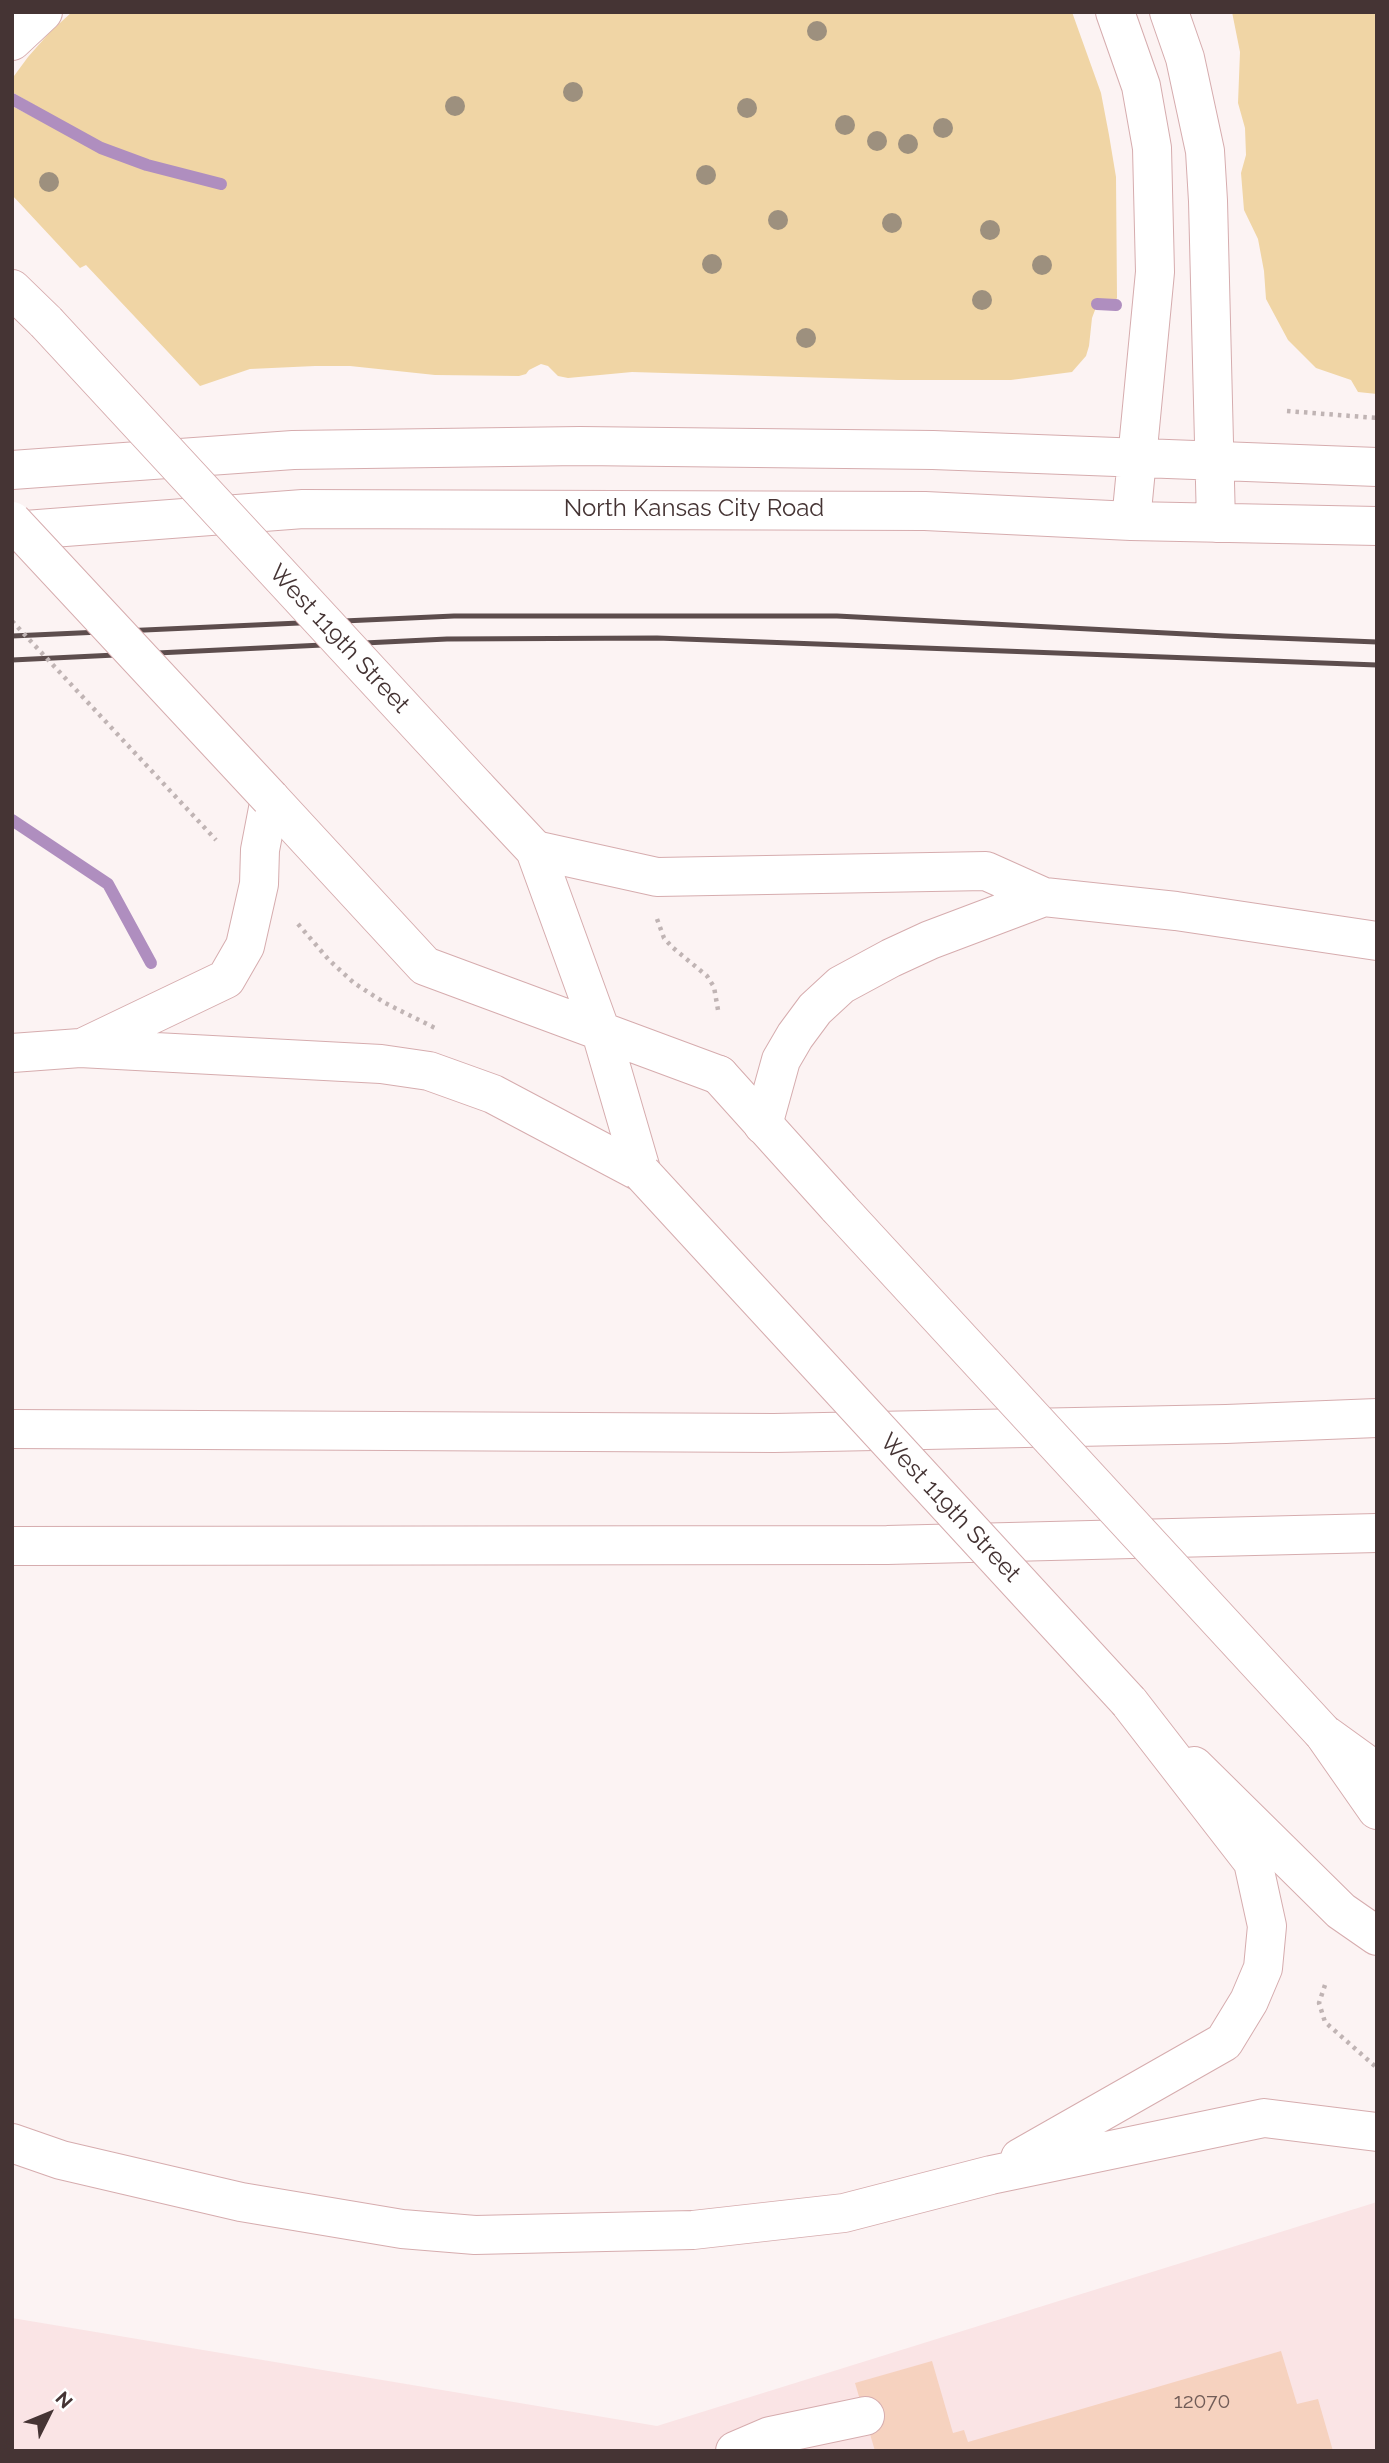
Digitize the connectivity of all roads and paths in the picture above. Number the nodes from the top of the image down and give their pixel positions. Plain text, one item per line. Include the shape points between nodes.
1 (43, 12) edge
2 (1115, 12) edge
3 (1169, 12) edge
4 (12, 41) edge
5 (12, 289) edge
6 (1287, 411) dead end
7 (1377, 418) edge
8 (1136, 458) junction
9 (1214, 461) junction
10 (1377, 467) edge
11 (12, 470) edge
12 (12, 521) edge
13 (1132, 521) junction
14 (1216, 523) junction
15 (1377, 526) edge
16 (12, 531) edge
17 (12, 621) edge
18 (270, 798) junction
19 (216, 840) dead end
20 (535, 850) junction
21 (1044, 897) junction
22 (657, 919) dead end
23 (298, 924) dead end
24 (1377, 941) edge
25 (718, 1010) dead end
26 (437, 1029) dead end
27 (600, 1029) junction
28 (80, 1048) junction
29 (12, 1053) edge
30 (763, 1125) junction
31 (642, 1173) junction
32 (1377, 1418) edge
33 (12, 1429) edge
34 (1377, 1533) edge
35 (12, 1546) edge
36 (1129, 1702) junction
37 (1323, 1732) junction
38 (1377, 1772) edge
39 (1377, 1810) edge
40 (1377, 1936) edge
41 (1325, 1985) dead end
42 (1377, 2068) edge
43 (1377, 2132) edge
44 (12, 2143) edge
45 (991, 2175) junction
46 (865, 2416) dead end
47 (735, 2451) edge

1 - 4 main road
2 - 8 main road via 1141,86 1152,148 1155,272
3 - 9 main road via 1185,58 1205,150
5 - 20 main road, West 119th Street, bridge
6 - 7 path
8 - 9 main road
8 - 11 main road via 933,450 580,446 293,450
8 - 13 main road
9 - 10 main road
9 - 14 main road
12 - 18 main road, bridge
13 - 14 main road, North Kansas City Road
13 - 16 main road, North Kansas City Road via 925,511 303,509
14 - 15 main road, North Kansas City Road
17 - 19 path, bridge
18 - 27 main road via 425,966
18 - 28 main road via 245,946 226,979
20 - 21 main road via 657,877 986,871
20 - 27 main road, West 119th Street
21 - 24 main road
21 - 30 main road via 930,940 841,985 815,1009 781,1060
22 - 25 path via 664,938 707,976
23 - 26 path via 354,983
27 - 30 main road via 719,1074
27 - 31 main road, West 119th Street
28 - 29 main road
28 - 31 main road via 381,1064 429,1072 492,1094
30 - 37 main road, bridge
31 - 36 main road, West 119th Street, bridge
32 - 33 main road via 774,1433
34 - 35 main road via 887,1545
36 - 40 main road, West 119th Street via 1341,1911
36 - 45 main road via 1253,1862 1267,1926 1262,1968 1249,2001 1224,2042
37 - 38 main road
37 - 39 main road
41 - 42 path via 1319,2003 1325,2022
43 - 45 main road via 1264,2118
44 - 45 main road via 61,2160 241,2202 402,2229 475,2235 693,2230 844,2213
46 - 47 main road via 770,2436

